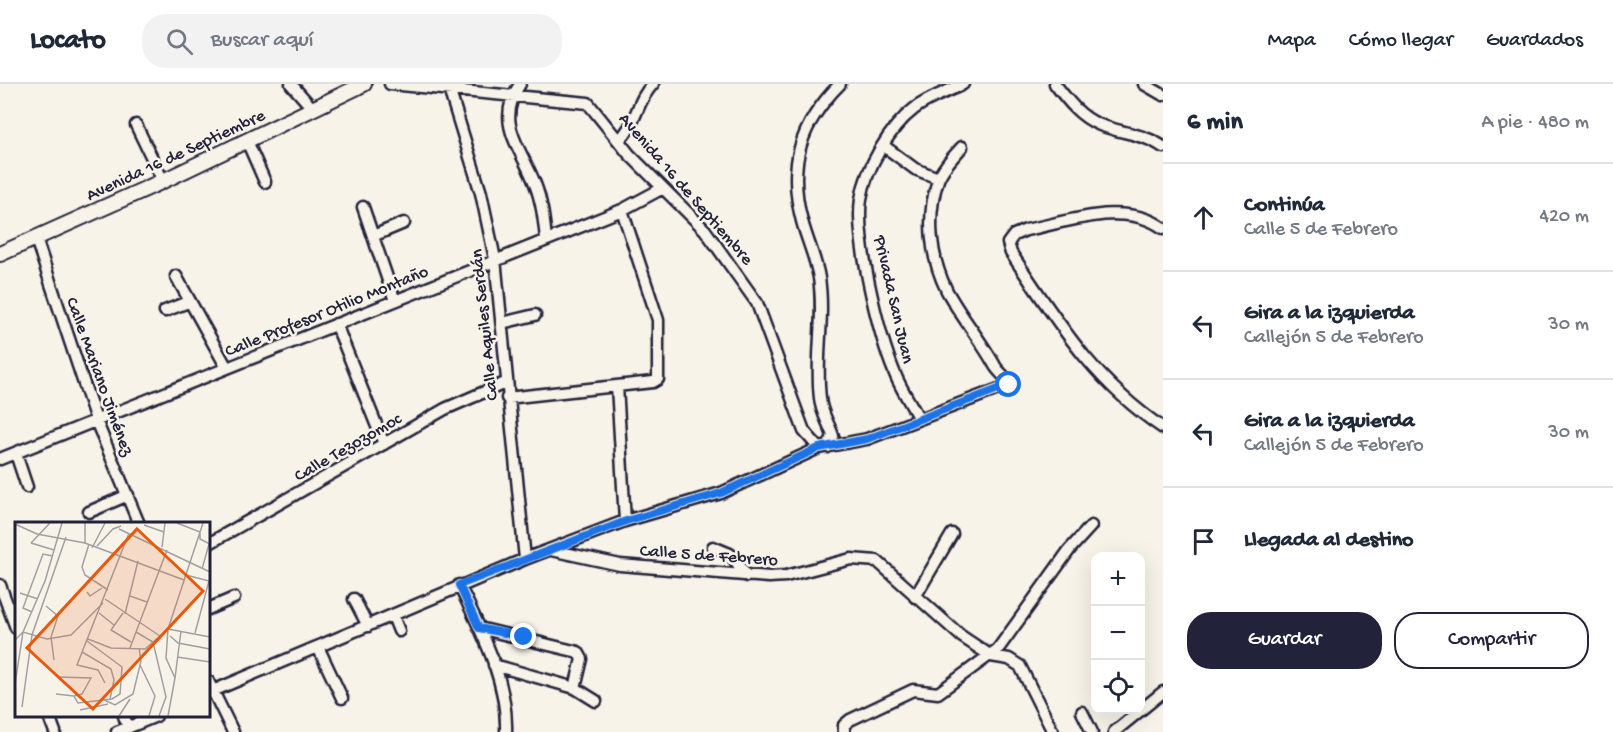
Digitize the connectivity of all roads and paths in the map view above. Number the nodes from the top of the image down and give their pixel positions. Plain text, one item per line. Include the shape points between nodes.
1 (291, 84) edge
2 (364, 84) edge
3 (390, 84) edge
4 (520, 84) edge
5 (653, 84) edge
6 (840, 84) edge
7 (963, 84) edge
8 (1055, 84) edge
9 (1067, 84) edge
10 (1144, 84) edge
11 (450, 92) junction
12 (1163, 95) edge
13 (511, 97) junction
14 (1069, 103) junction
15 (313, 110) junction
16 (136, 125) dead end
17 (619, 140) junction
18 (247, 141) junction
19 (884, 146) junction
20 (962, 147) dead end
21 (1163, 147) edge
22 (938, 178) junction
23 (163, 181) junction
24 (265, 182) dead end
25 (663, 188) junction
26 (363, 207) dead end
27 (622, 210) junction
28 (404, 223) dead end
29 (1163, 228) edge
30 (373, 236) junction
31 (36, 238) junction
32 (546, 239) junction
33 (1, 253) edge
34 (495, 259) junction
35 (176, 276) dead end
36 (395, 301) junction
37 (188, 302) junction
38 (165, 311) dead end
39 (535, 315) dead end
40 (502, 323) junction
41 (336, 324) junction
42 (227, 368) junction
43 (506, 382) junction
44 (617, 386) junction
45 (507, 398) junction
46 (918, 418) junction
47 (97, 423) junction
48 (1163, 428) edge
49 (384, 444) junction
50 (823, 448) junction
51 (16, 454) junction
52 (0, 459) edge
53 (27, 486) dead end
54 (128, 495) junction
55 (89, 512) dead end
56 (626, 521) junction
57 (139, 522) edge
58 (1091, 526) dead end
59 (952, 534) dead end
60 (210, 542) edge
61 (713, 547) dead end
62 (551, 550) junction
63 (525, 559) junction
64 (747, 576) junction
65 (0, 585) edge
66 (459, 585) junction
67 (11, 596) edge
68 (915, 597) junction
69 (234, 598) dead end
70 (354, 599) dead end
71 (210, 608) edge
72 (393, 616) junction
73 (15, 622) edge
74 (368, 626) junction
75 (479, 628) junction
76 (399, 631) dead end
77 (318, 647) junction
78 (992, 656) junction
79 (494, 664) junction
80 (575, 688) junction
81 (210, 689) edge
82 (1163, 692) edge
83 (342, 698) dead end
84 (596, 701) dead end
85 (1082, 712) dead end
86 (49, 717) edge
87 (124, 717) edge
88 (154, 717) edge
89 (128, 728) junction
90 (55, 732) edge
91 (117, 732) edge
92 (233, 732) edge
93 (506, 732) edge
94 (844, 732) edge
95 (1053, 732) edge
96 (1092, 732) edge
97 (1114, 732) edge

1 - 15 street
2 - 15 street, Avenida 16 de Septiembre
3 - 11 street, Avenida 16 de Septiembre
4 - 13 street
5 - 17 street via 642,99 633,124
6 - 50 street via 817,109 798,154 797,190 802,221 819,279 819,383 823,415 833,436
7 - 19 street, Privada San Juan via 914,109
8 - 14 street
9 - 14 street
10 - 12 street
11 - 13 street, Avenida 16 de Septiembre
11 - 34 street, Calle Aquiles Serdán via 481,193
13 - 17 street, Avenida 16 de Septiembre via 588,103
13 - 32 street via 510,132 538,192
14 - 21 street via 1101,125
15 - 18 street, Avenida 16 de Septiembre
16 - 23 street
17 - 25 street, Avenida 16 de Septiembre
18 - 23 street, Avenida 16 de Septiembre
18 - 24 street
19 - 22 street via 915,169
19 - 46 street, Privada San Juan via 864,186 862,232 889,357
20 - 22 street
22 - 46 street, Calle 5 de Febrero via 931,222 932,249 956,306 1009,382 1008,386
23 - 31 street, Avenida 16 de Septiembre
25 - 27 street, Calle Profesor Otilio Montaño
25 - 50 street, Avenida 16 de Septiembre via 705,230 748,287 804,431
26 - 30 street
27 - 32 street, Calle Profesor Otilio Montaño
27 - 44 street via 658,320 659,376 653,382
28 - 30 street
29 - 48 street via 1144,218 1112,215 1026,230 1008,243 1011,254 1086,361 1126,400
30 - 36 street
31 - 33 street, Avenida 16 de Septiembre
31 - 47 street, Calle Mariano Jiménez
32 - 34 street, Calle Profesor Otilio Montaño
34 - 36 street, Calle Profesor Otilio Montaño
34 - 40 street, Calle Aquiles Serdán
35 - 37 street
36 - 41 street, Calle Profesor Otilio Montaño
37 - 38 street
37 - 42 street
39 - 40 street
40 - 43 street, Calle Aquiles Serdán
41 - 42 street, Calle Profesor Otilio Montaño
41 - 49 street
42 - 47 street, Calle Profesor Otilio Montaño
43 - 45 street, Calle Aquiles Serdán
43 - 49 street, Calle Tezozomoc via 445,409
44 - 45 street
44 - 56 street
45 - 63 street, Calle Aquiles Serdán
46 - 50 street, Calle 5 de Febrero via 867,439
47 - 51 street, Calle Profesor Otilio Montaño
47 - 54 street, Calle Mariano Jiménez
49 - 60 street, Calle Tezozomoc
50 - 56 street, Calle 5 de Febrero via 721,493
51 - 52 street, Calle Profesor Otilio Montaño
51 - 53 street
54 - 55 street
54 - 57 street, Calle Mariano Jiménez
56 - 62 street, Calle 5 de Febrero
58 - 78 street
59 - 68 street
61 - 64 street via 730,554
62 - 63 street, Calle 5 de Febrero
62 - 64 street, Calle 5 de Febrero via 620,565
63 - 66 street, Calle 5 de Febrero
64 - 68 street, Calle 5 de Febrero via 786,576 865,558 885,566
65 - 67 street
66 - 72 street, Calle 5 de Febrero
66 - 75 street
67 - 73 street
68 - 78 street, Calle 5 de Febrero
69 - 71 street
70 - 74 street
72 - 74 street, Calle 5 de Febrero
72 - 76 street
74 - 77 street, Calle 5 de Febrero
75 - 79 street
75 - 80 street via 575,651 582,659
77 - 81 street, Calle 5 de Febrero
77 - 83 street
78 - 94 street via 938,693 908,692 850,720 844,725
78 - 95 street, Calle 5 de Febrero via 1009,659 1025,672
79 - 80 street
79 - 93 street
80 - 84 street
81 - 92 street
82 - 97 street
85 - 96 street
86 - 90 street
87 - 89 street
88 - 89 street
89 - 91 street

